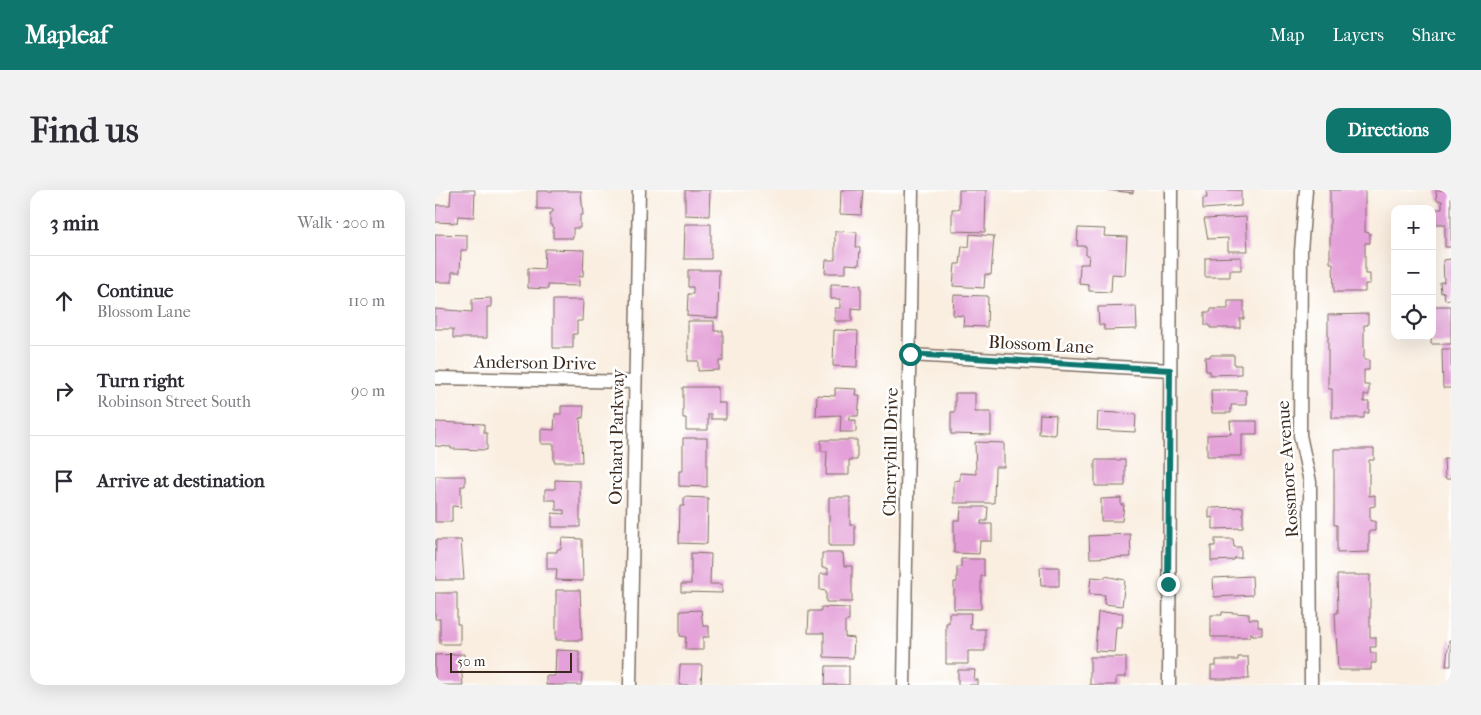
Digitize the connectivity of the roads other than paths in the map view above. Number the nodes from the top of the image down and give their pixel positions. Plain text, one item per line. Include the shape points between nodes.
1 (639, 190) edge
2 (913, 190) edge
3 (1171, 190) edge
4 (1306, 190) edge
5 (910, 354) junction
6 (1170, 370) junction
7 (435, 378) edge
8 (635, 382) junction
9 (630, 685) edge
10 (904, 685) edge
11 (1169, 685) edge
12 (1311, 685) edge

1 - 8 street, Orchard Parkway
2 - 5 street, Cherryhill Drive
3 - 6 street
4 - 12 street, Rossmore Avenue via 1301,251 1300,435 1310,482
5 - 6 street, Blossom Lane
5 - 10 street, Cherryhill Drive
6 - 11 street
7 - 8 street, Anderson Drive
8 - 9 street, Orchard Parkway

